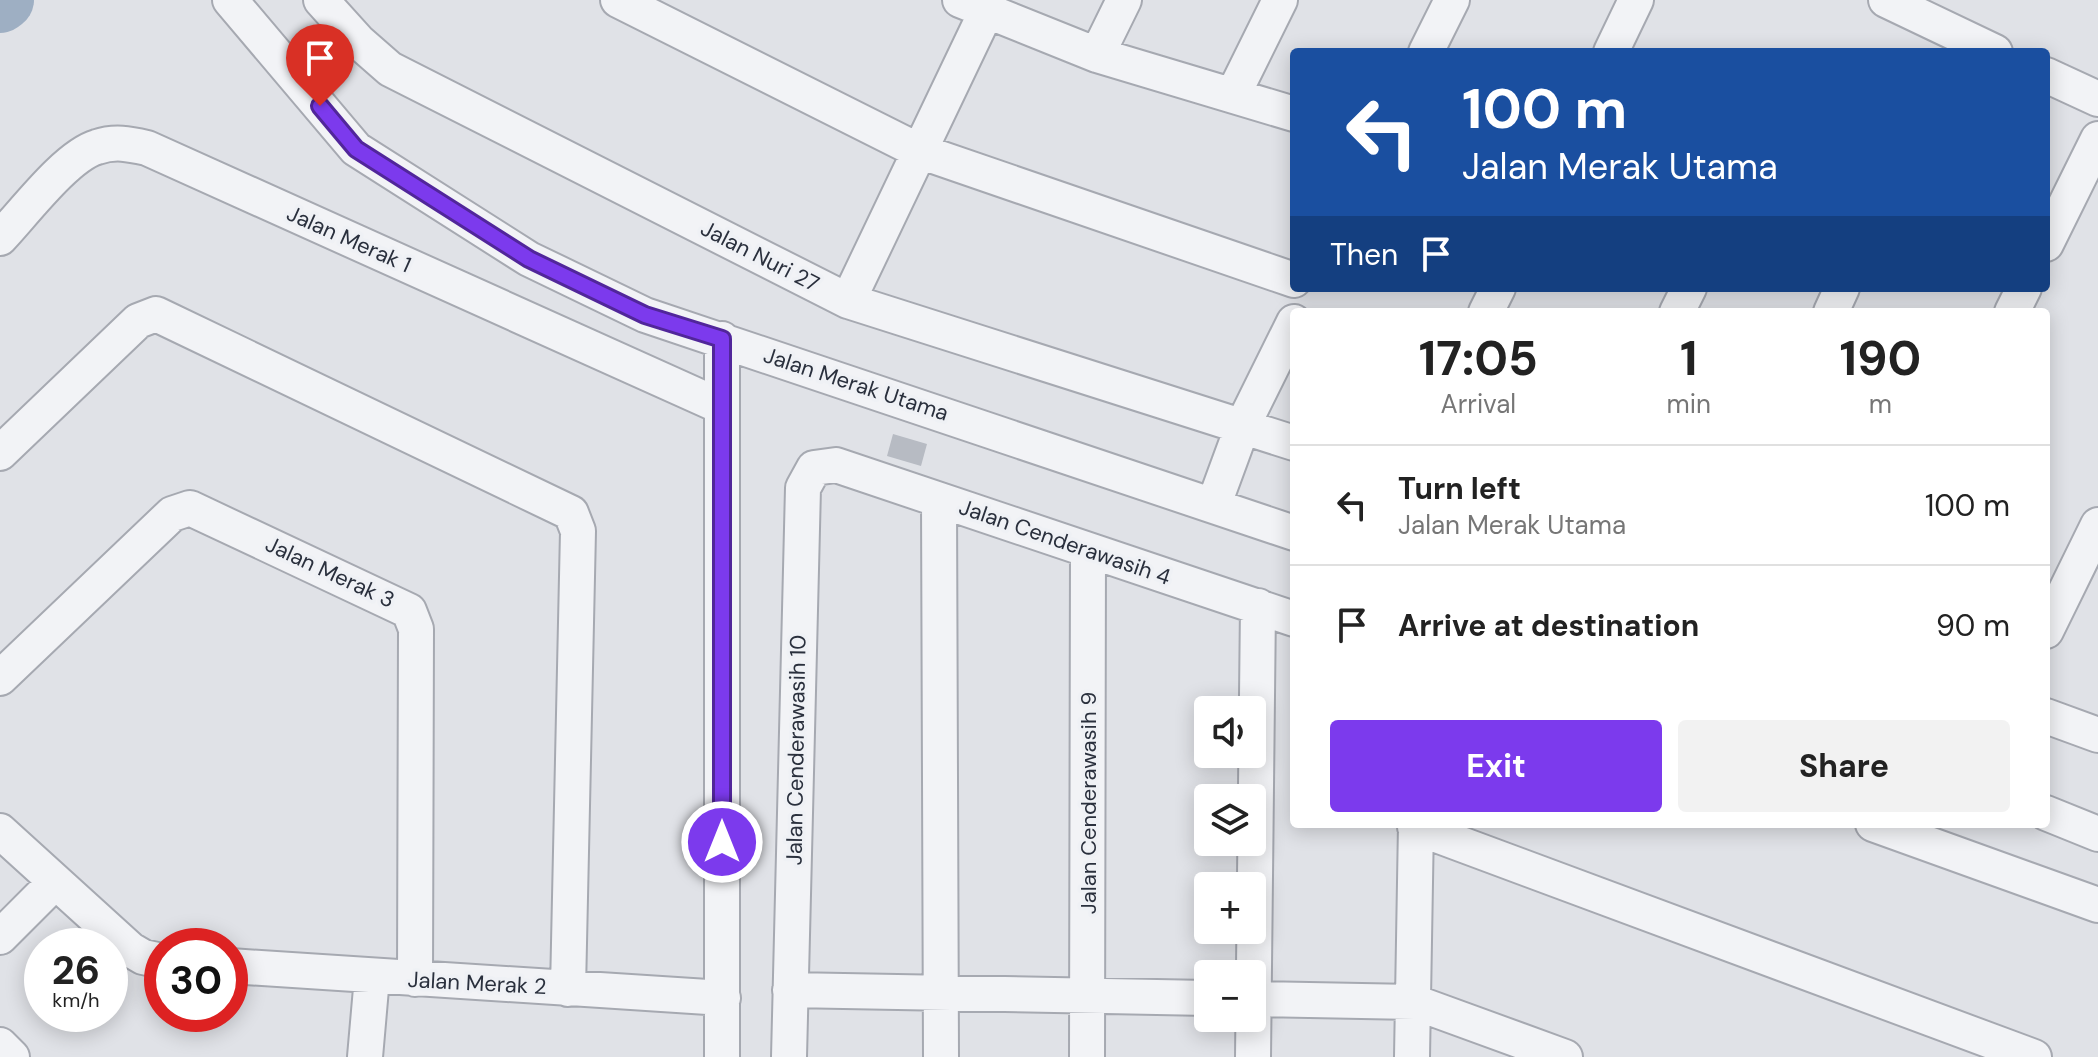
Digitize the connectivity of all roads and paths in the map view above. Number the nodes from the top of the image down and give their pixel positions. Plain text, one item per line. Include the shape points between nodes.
1 (230, 0) edge
2 (321, 0) edge
3 (618, 0) edge
4 (1124, 0) edge
5 (1280, 0) edge
6 (1452, 0) edge
7 (1636, 0) edge
8 (1886, 0) edge
9 (973, 6) edge
10 (1956, 44) edge
11 (1428, 48) edge
12 (1613, 48) edge
13 (1097, 55) junction
14 (2050, 77) edge
15 (1233, 95) junction
16 (2098, 99) edge
17 (1290, 113) edge
18 (919, 151) junction
19 (2095, 152) edge
20 (2050, 236) edge
21 (0, 238) edge
22 (1290, 279) edge
23 (848, 301) junction
24 (1290, 330) edge
25 (722, 339) junction
26 (720, 406) junction
27 (1243, 425) junction
28 (1290, 442) edge
29 (0, 453) edge
30 (836, 465) joint
31 (939, 500) junction
32 (1214, 504) junction
33 (2098, 525) edge
34 (1290, 532) edge
35 (1088, 550) junction
36 (1258, 606) junction
37 (1290, 618) edge
38 (2050, 623) edge
39 (0, 678) edge
40 (2050, 717) edge
41 (2098, 735) edge
42 (2050, 815) edge
43 (1416, 828) edge
44 (1424, 828) edge
45 (1884, 828) edge
46 (0, 831) edge
47 (2098, 834) edge
48 (54, 883) junction
49 (2098, 905) edge
50 (0, 937) edge
51 (144, 957) edge
52 (1253, 960) edge
53 (248, 967) edge
54 (372, 977) junction
55 (415, 979) junction
56 (568, 989) junction
57 (790, 990) junction
58 (944, 993) junction
59 (1088, 995) junction
60 (723, 998) junction
61 (1194, 998) edge
62 (1266, 999) edge
63 (1414, 1002) junction
64 (1253, 1032) edge
65 (0, 1045) edge
66 (12, 1057) edge
67 (365, 1057) edge
68 (722, 1057) edge
69 (789, 1057) edge
70 (941, 1057) edge
71 (1087, 1057) edge
72 (1253, 1057) edge
73 (1412, 1057) edge
74 (1565, 1057) edge
75 (2034, 1057) edge

1 - 25 street, Jalan Merak Utama via 356,149 529,259 645,315
2 - 23 street, Jalan Nuri 27 via 390,69
3 - 18 street
4 - 13 street
5 - 15 street
6 - 11 street
7 - 12 street
8 - 10 street
9 - 13 street
9 - 18 street
13 - 15 street
14 - 16 street
15 - 17 street
18 - 22 street
18 - 23 street
19 - 20 street
21 - 26 street, Jalan Merak 1 via 94,147 121,142 147,148
23 - 27 street, Jalan Nuri 27
24 - 27 street
25 - 26 street
25 - 32 street, Jalan Merak Utama
26 - 60 street
27 - 28 street, Jalan Nuri 27
27 - 32 street
29 - 56 street via 138,321 156,314 571,513 578,531
30 - 31 street, Jalan Cenderawasih 4
30 - 57 street, Jalan Cenderawasih 10 via 814,468 803,488
31 - 35 street, Jalan Cenderawasih 4
31 - 58 street
32 - 34 street, Jalan Merak Utama
33 - 38 street
35 - 36 street, Jalan Cenderawasih 4
35 - 59 street, Jalan Cenderawasih 9
36 - 37 street, Jalan Cenderawasih 4
36 - 52 street
39 - 55 street, Jalan Merak 3 via 180,509 200,510 409,611 416,629
40 - 41 street
42 - 47 street
43 - 63 street
44 - 75 street
45 - 49 street
46 - 48 street
48 - 50 street
48 - 51 street
53 - 54 street, Jalan Merak 2
54 - 55 street, Jalan Merak 2
54 - 67 street
55 - 56 street, Jalan Merak 2
56 - 60 street, Jalan Merak 2
57 - 58 street
57 - 69 street, Jalan Cenderawasih 10
58 - 59 street
58 - 70 street
59 - 61 street
59 - 71 street, Jalan Cenderawasih 9
60 - 68 street
62 - 63 street
63 - 73 street
63 - 74 street
64 - 72 street
65 - 66 street

